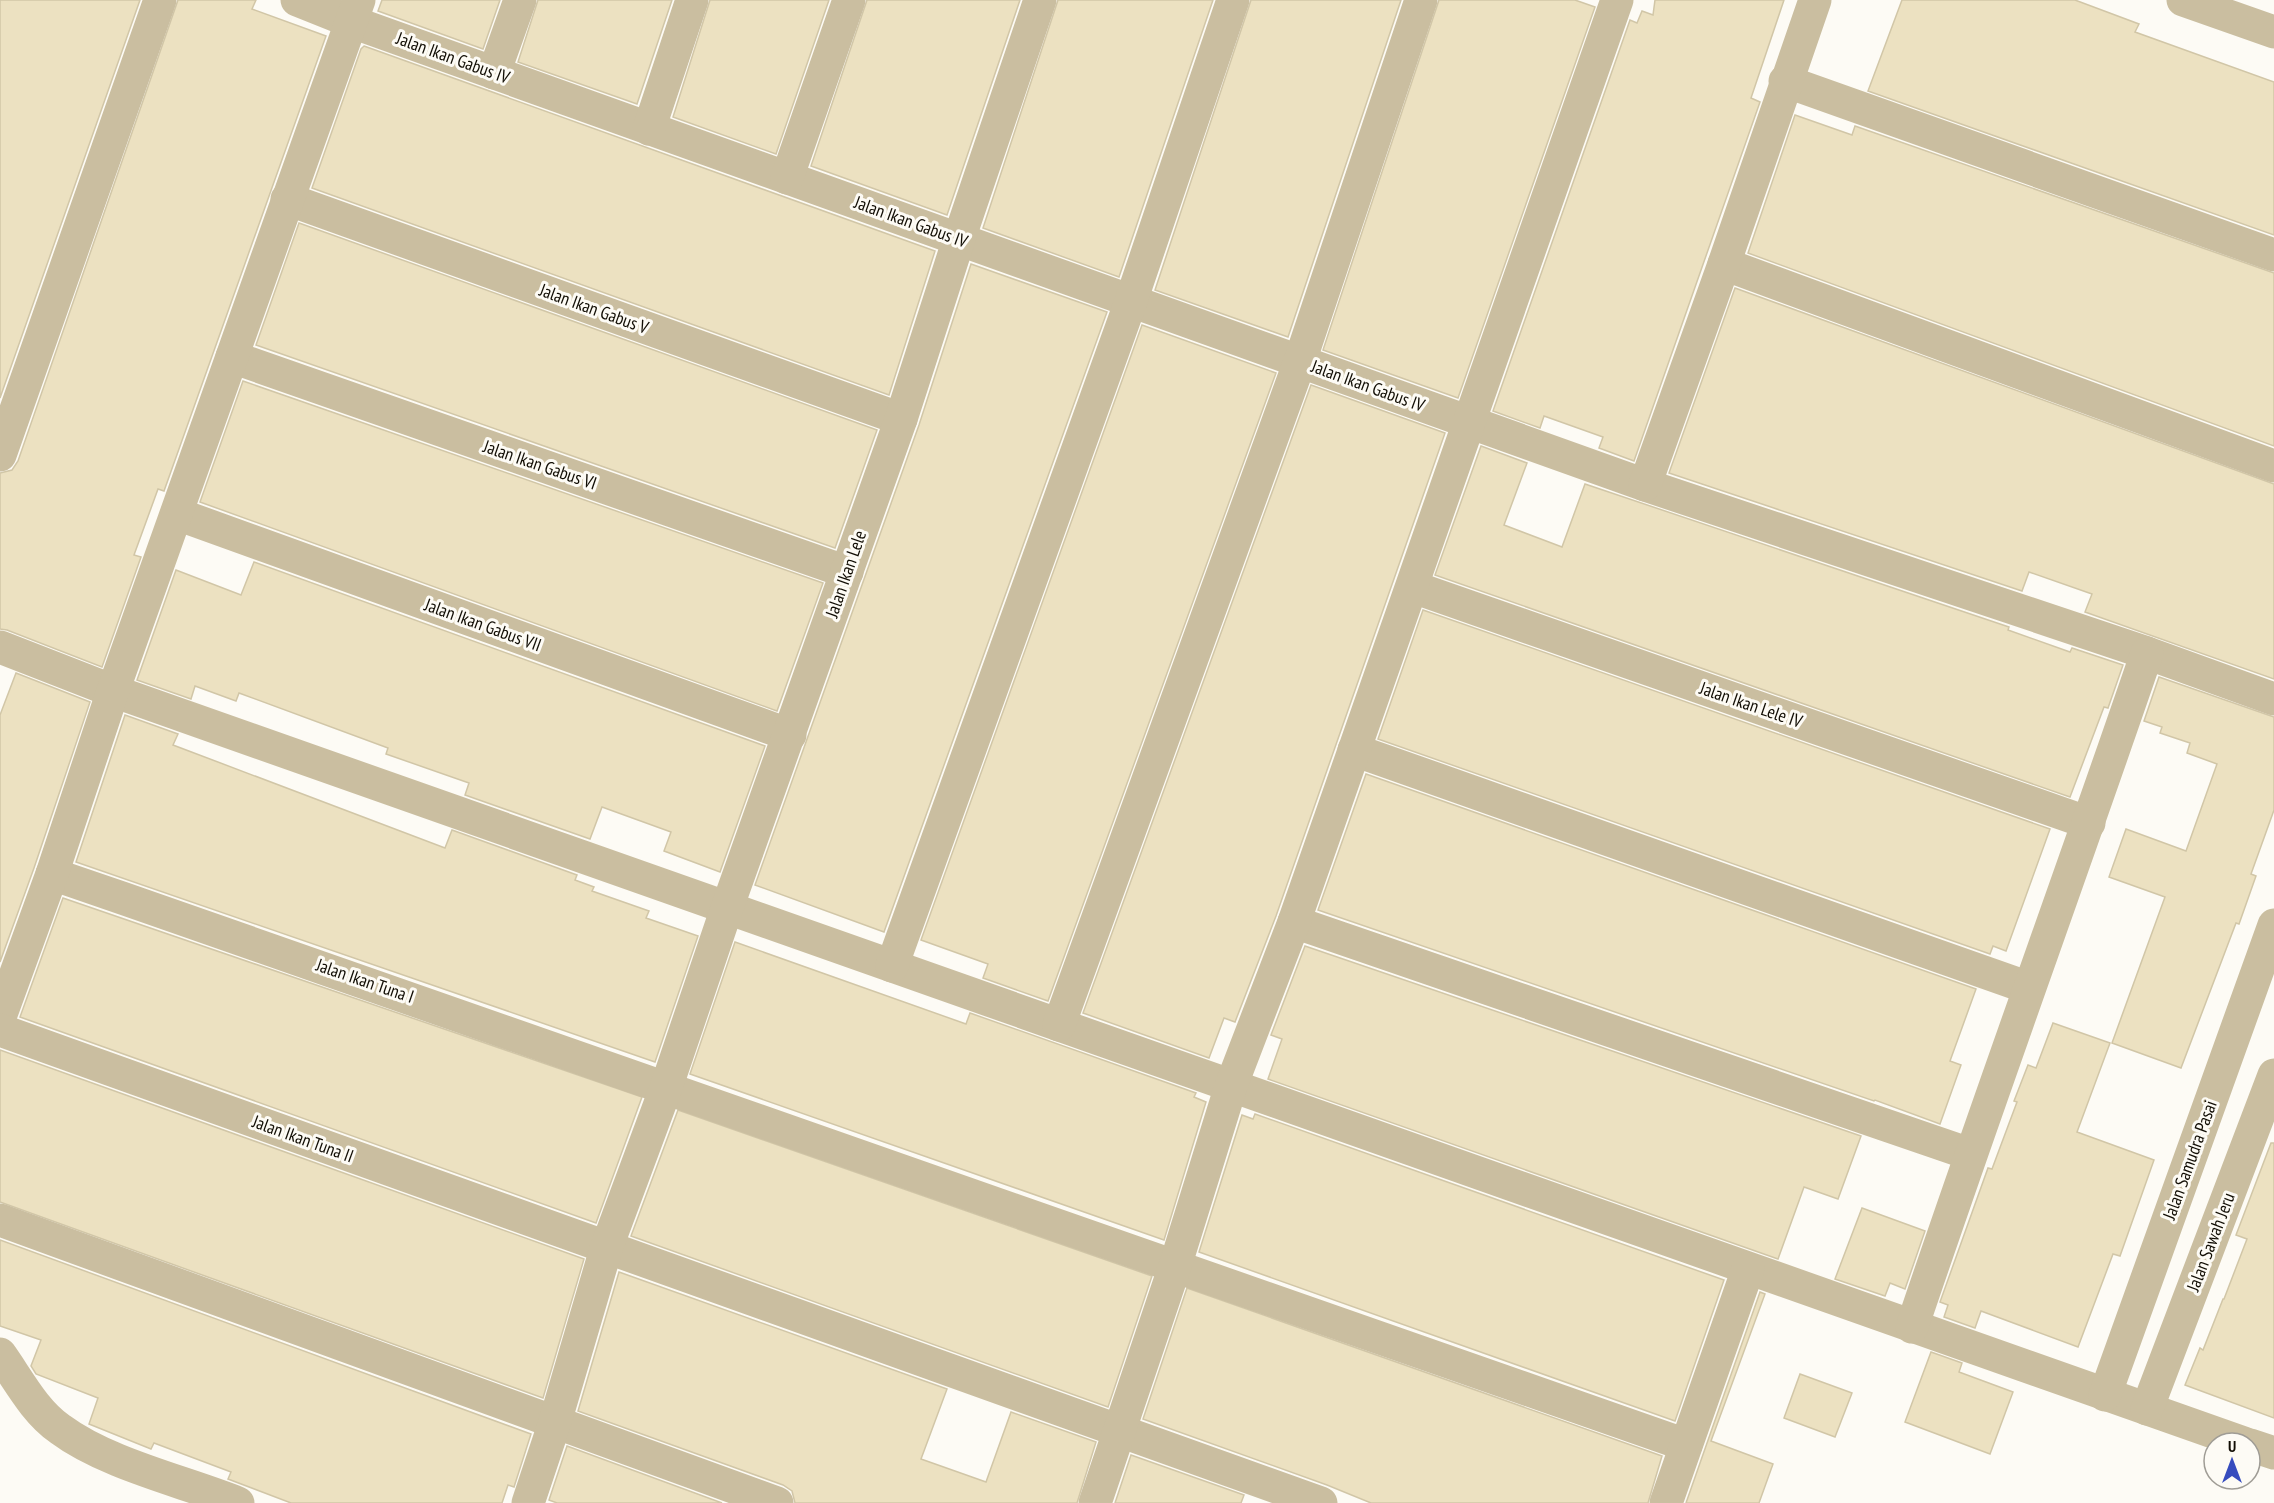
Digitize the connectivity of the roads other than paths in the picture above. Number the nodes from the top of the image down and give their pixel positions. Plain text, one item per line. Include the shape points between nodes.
1 (160, 0) edge
2 (297, 0) edge
3 (520, 0) edge
4 (692, 0) edge
5 (849, 0) edge
6 (1040, 0) edge
7 (1233, 0) edge
8 (1421, 0) edge
9 (1617, 0) edge
10 (1815, 0) edge
11 (2197, 2) edge
12 (356, 11) edge
13 (2274, 32) edge
14 (494, 73) junction
15 (1785, 81) junction
16 (649, 129) junction
17 (788, 178) junction
18 (287, 199) junction
19 (959, 239) junction
20 (2274, 255) edge
21 (1724, 264) junction
22 (1131, 301) junction
23 (232, 357) junction
24 (1300, 361) junction
25 (901, 419) junction
26 (1470, 422) junction
27 (0, 455) edge
28 (2274, 466) edge
29 (1645, 485) junction
30 (177, 514) junction
31 (847, 572) junction
32 (1413, 587) junction
33 (0, 647) edge
34 (2147, 653) junction
35 (113, 691) junction
36 (2274, 699) edge
37 (789, 735) junction
38 (1354, 750) junction
39 (2089, 823) junction
40 (52, 874) junction
41 (727, 908) junction
42 (1294, 922) junction
43 (2274, 925) edge
44 (892, 966) junction
45 (2029, 988) junction
46 (0, 1017) edge
47 (1059, 1025) junction
48 (0, 1030) edge
49 (2274, 1075) edge
50 (1231, 1086) junction
51 (672, 1087) junction
52 (1970, 1154) junction
53 (0, 1220) edge
54 (606, 1249) junction
55 (1176, 1263) junction
56 (1748, 1269) junction
57 (1912, 1326) junction
58 (0, 1354) edge
59 (2106, 1395) junction
60 (2147, 1409) junction
61 (555, 1422) junction
62 (1119, 1430) junction
63 (2210, 1431) edge
64 (1686, 1445) junction
65 (238, 1503) edge
66 (528, 1503) edge
67 (777, 1503) edge
68 (1095, 1503) edge
69 (1321, 1503) edge
70 (1666, 1503) edge

1 - 27 street
2 - 12 street, Jalan Ikan Gabus IV
3 - 14 street
4 - 16 street
5 - 17 street
6 - 19 street, Jalan Ikan Lele
7 - 22 street
8 - 24 street
9 - 26 street
10 - 15 street
11 - 13 street
12 - 14 street, Jalan Ikan Gabus IV
12 - 18 street
14 - 16 street, Jalan Ikan Gabus IV
15 - 20 street
15 - 21 street
16 - 17 street, Jalan Ikan Gabus IV
17 - 19 street, Jalan Ikan Gabus IV
18 - 23 street
18 - 25 street, Jalan Ikan Gabus V
19 - 22 street, Jalan Ikan Gabus IV
19 - 25 street, Jalan Ikan Lele
21 - 28 street
21 - 29 street
22 - 24 street, Jalan Ikan Gabus IV
22 - 44 street
23 - 30 street
23 - 31 street, Jalan Ikan Gabus VI
24 - 26 street, Jalan Ikan Gabus IV
24 - 47 street
25 - 31 street, Jalan Ikan Lele
26 - 29 street, Jalan Ikan Gabus IV
26 - 32 street
29 - 34 street, Jalan Ikan Gabus IV
30 - 35 street
30 - 37 street, Jalan Ikan Gabus VII
31 - 37 street, Jalan Ikan Lele
32 - 38 street
32 - 39 street, Jalan Ikan Lele IV
33 - 35 street
34 - 36 street, Jalan Ikan Gabus IV
34 - 39 street
35 - 40 street
35 - 41 street
37 - 41 street, Jalan Ikan Lele
38 - 42 street
38 - 45 street
39 - 45 street
40 - 46 street
40 - 51 street, Jalan Ikan Tuna I
41 - 44 street
41 - 51 street, Jalan Ikan Lele
42 - 50 street
42 - 52 street
43 - 59 street, Jalan Samudra Pasai
44 - 47 street
45 - 52 street
47 - 50 street
48 - 54 street, Jalan Ikan Tuna II
49 - 60 street, Jalan Sawah Jeru
50 - 55 street
50 - 56 street
51 - 54 street, Jalan Ikan Lele
51 - 55 street, Jalan Ikan Tuna I
52 - 57 street
53 - 61 street
54 - 61 street, Jalan Ikan Lele
54 - 62 street, Jalan Ikan Tuna II
55 - 62 street
55 - 64 street, Jalan Ikan Tuna I
56 - 57 street
56 - 64 street
57 - 59 street
58 - 65 street via 35,1404 59,1429 99,1453
59 - 60 street
60 - 63 street
61 - 66 street, Jalan Ikan Lele
61 - 67 street
62 - 68 street
62 - 69 street, Jalan Ikan Tuna II
64 - 70 street

